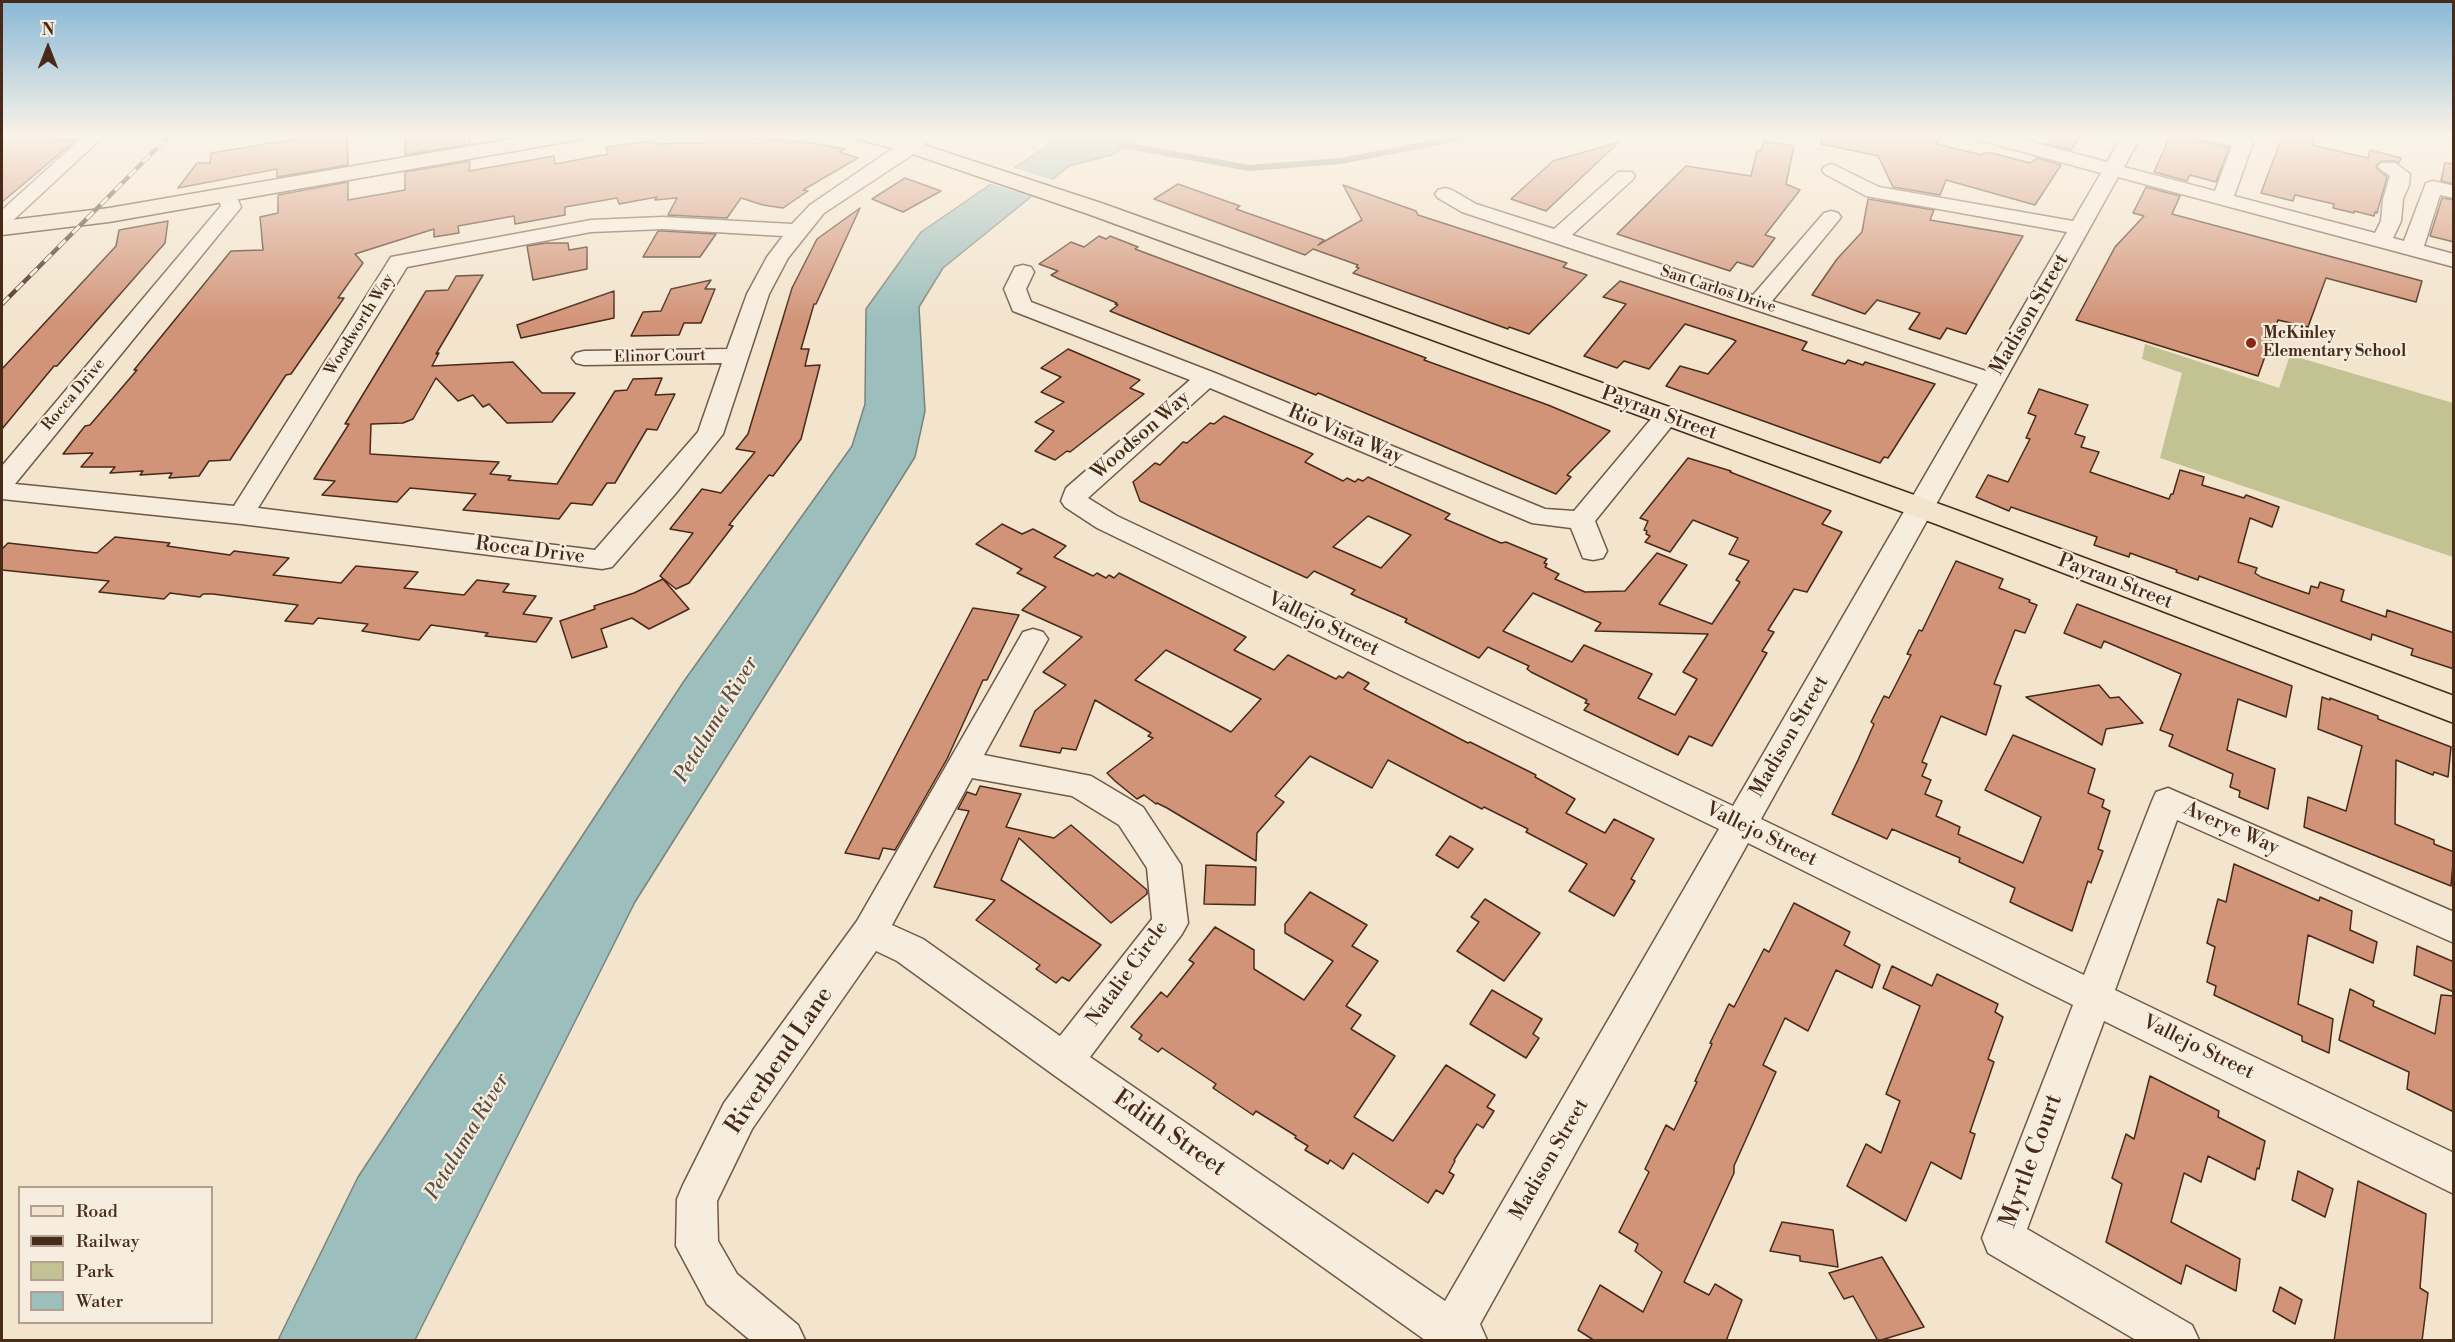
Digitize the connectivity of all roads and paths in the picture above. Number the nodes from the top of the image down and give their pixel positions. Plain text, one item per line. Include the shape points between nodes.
1 (36, 197) edge
2 (217, 197) edge
3 (228, 197) edge
4 (836, 197) edge
5 (1060, 197) edge
6 (1450, 197) edge
7 (1602, 197) edge
8 (1900, 197) edge
9 (2098, 197) edge
10 (2192, 197) edge
11 (2208, 197) edge
12 (2223, 197) edge
13 (2395, 197) edge
14 (2430, 197) edge
15 (2222, 200) junction
16 (1831, 217) dead end
17 (8, 225) edge
18 (2080, 228) junction
19 (798, 231) junction
20 (1557, 237) junction
21 (2381, 242) junction
22 (2412, 250) junction
23 (2454, 261) edge
24 (2454, 271) edge
25 (1023, 272) dead end
26 (1758, 303) junction
27 (737, 356) junction
28 (584, 358) dead end
29 (1207, 378) junction
30 (1993, 381) junction
31 (1666, 417) junction
32 (2, 482) edge
33 (2, 491) edge
34 (1075, 494) joint
35 (1920, 508) junction
36 (241, 515) junction
37 (1581, 520) junction
38 (1593, 551) dead end
39 (1033, 639) dead end
40 (2454, 710) edge
41 (964, 764) junction
42 (1740, 824) junction
43 (2454, 928) edge
44 (870, 932) junction
45 (2092, 996) junction
46 (1064, 1061) junction
47 (2454, 1174) edge
48 (1455, 1338) edge
49 (783, 1341) edge
50 (2177, 1341) edge

1 - 17 street
2 - 17 main road via 81,219
3 - 32 street, Rocca Drive via 231,207
4 - 19 street, Rocca Drive via 817,209
5 - 31 main road, Payran Street
6 - 20 street, San Carlos Drive via 1469,208
7 - 20 street
8 - 18 street
9 - 18 street, Madison Street
10 - 24 street via 2223,217 2430,272
11 - 15 street
12 - 15 street
13 - 21 street via 2391,221
14 - 22 street
15 - 21 street
16 - 26 street
18 - 30 street, Madison Street
19 - 27 street, Rocca Drive via 777,257 758,294
19 - 36 street, Woodworth Way via 663,223 591,226 399,262
20 - 26 street, San Carlos Drive
21 - 22 street
22 - 23 street
25 - 29 street, Rio Vista Way via 1015,289 1021,306
26 - 30 street, San Carlos Drive
27 - 28 street, Elinor Court
27 - 36 street, Rocca Drive via 710,434 602,560
29 - 34 street, Woodson Way
29 - 37 street, Rio Vista Way via 1541,517
30 - 35 street, Madison Street
31 - 35 main road, Payran Street
31 - 37 street
33 - 36 street, Rocca Drive
34 - 42 street, Vallejo Street via 1074,501 1107,522
35 - 40 main road, Payran Street
35 - 42 street, Madison Street
37 - 38 street
39 - 41 street
41 - 44 street
41 - 46 street, Natalie Circle via 1080,785 1131,816 1164,865 1170,923
42 - 45 street, Vallejo Street
42 - 48 street, Madison Street
43 - 45 street, Averye Way via 2168,801
44 - 46 street, Edith Street via 910,950
44 - 49 street, Riverbend Lane via 738,1116 697,1198 697,1246 722,1289
45 - 47 street, Vallejo Street
45 - 50 street, Myrtle Court via 2003,1238
46 - 48 street, Edith Street

